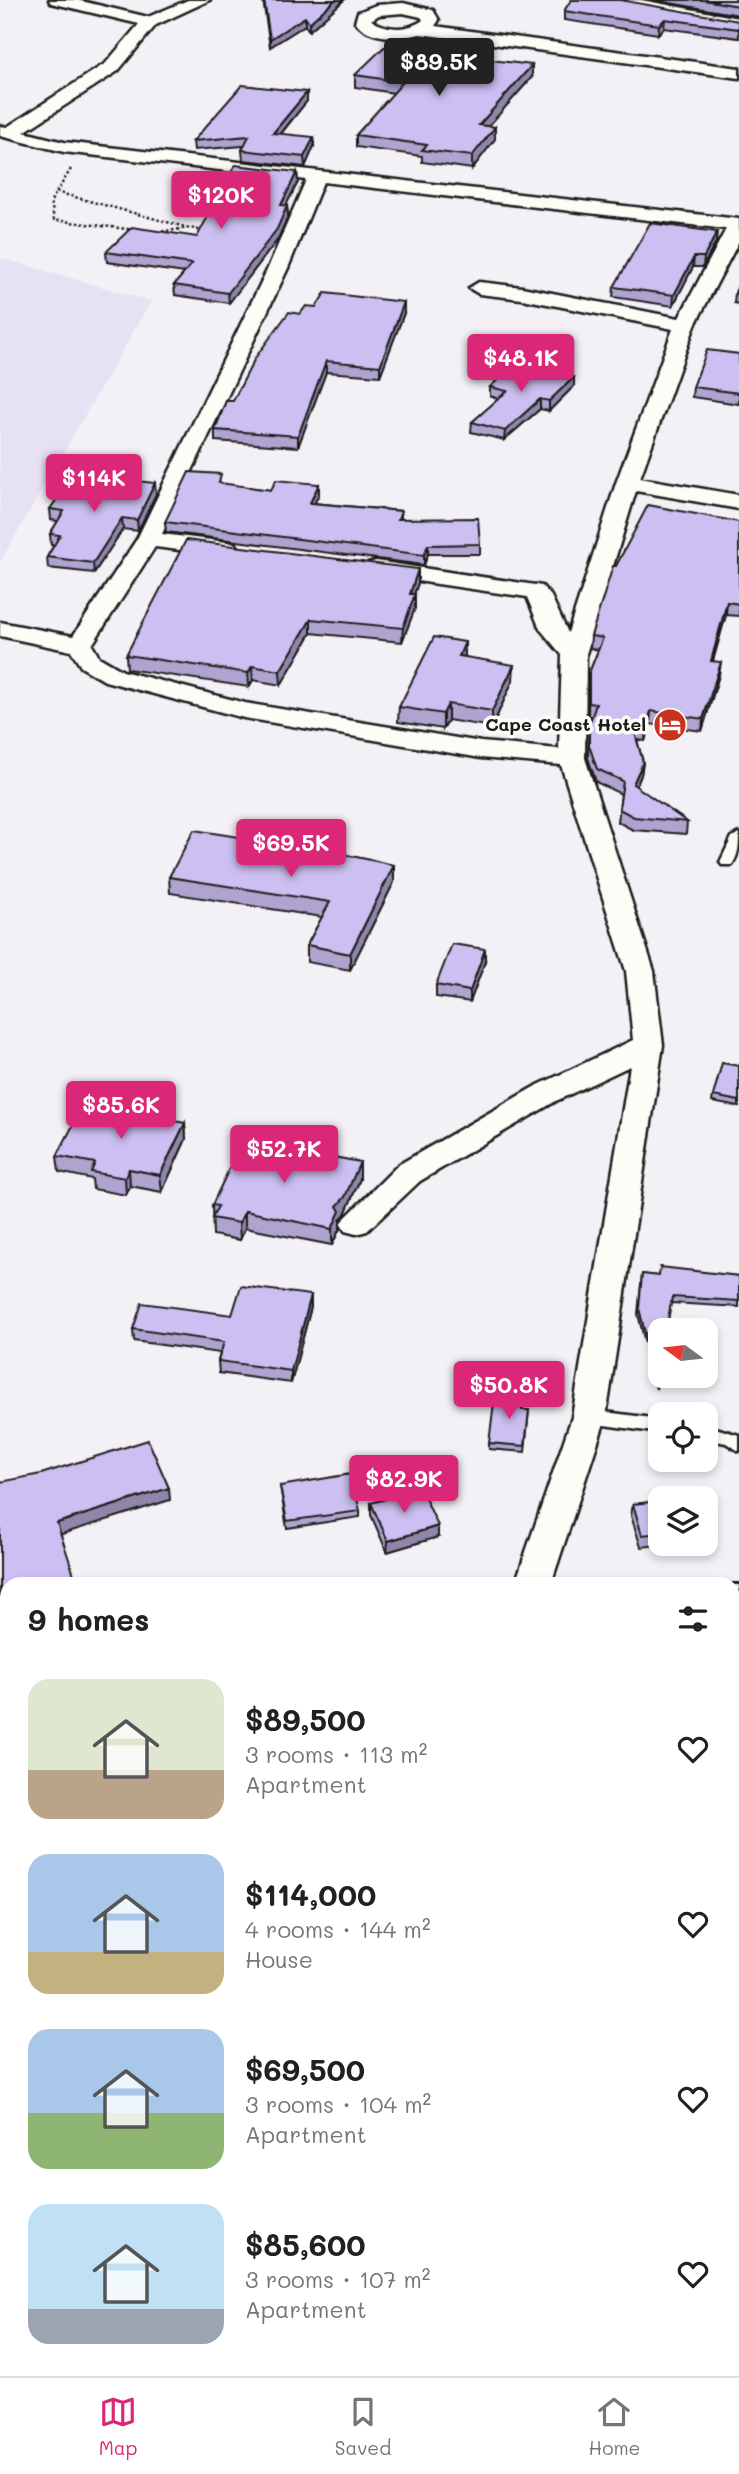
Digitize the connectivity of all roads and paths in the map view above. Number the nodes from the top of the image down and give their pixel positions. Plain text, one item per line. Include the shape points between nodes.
1 (57, 0) edge
2 (202, 0) edge
3 (616, 1) edge
4 (150, 22) junction
5 (424, 23) dead end
6 (739, 23) edge
7 (669, 59) junction
8 (739, 65) edge
9 (739, 73) edge
10 (5, 133) edge
11 (64, 147) junction
12 (317, 175) junction
13 (56, 192) junction
14 (738, 225) edge
15 (190, 228) junction
16 (214, 233) edge
17 (479, 288) dead end
18 (685, 325) junction
19 (627, 483) junction
20 (739, 502) edge
21 (148, 539) junction
22 (256, 553) edge
23 (349, 565) edge
24 (0, 629) edge
25 (80, 645) junction
26 (574, 654) junction
27 (572, 758) junction
28 (739, 837) edge
29 (727, 862) dead end
30 (648, 1045) junction
31 (356, 1223) dead end
32 (589, 1418) junction
33 (648, 1425) edge
34 (718, 1435) edge
35 (739, 1444) edge
36 (535, 1577) edge

1 - 4 street
2 - 4 street
3 - 6 street
4 - 10 street via 112,68
5 - 7 street
7 - 8 street
7 - 9 street
10 - 11 street
11 - 12 street
11 - 13 path via 79,155
12 - 14 street
12 - 21 street via 288,247
13 - 15 path
13 - 15 path via 51,201 54,220 145,231
14 - 18 street
15 - 16 path
17 - 18 street
18 - 19 street
19 - 20 street
19 - 26 street
21 - 22 street
21 - 25 street
23 - 26 street via 534,591 552,629
24 - 25 street
25 - 27 street via 90,662 114,676 244,710 481,750
26 - 27 street
27 - 30 street via 640,971
28 - 29 lane
30 - 31 street via 545,1094 409,1173
30 - 32 street
32 - 33 lane
32 - 36 street
34 - 35 lane

